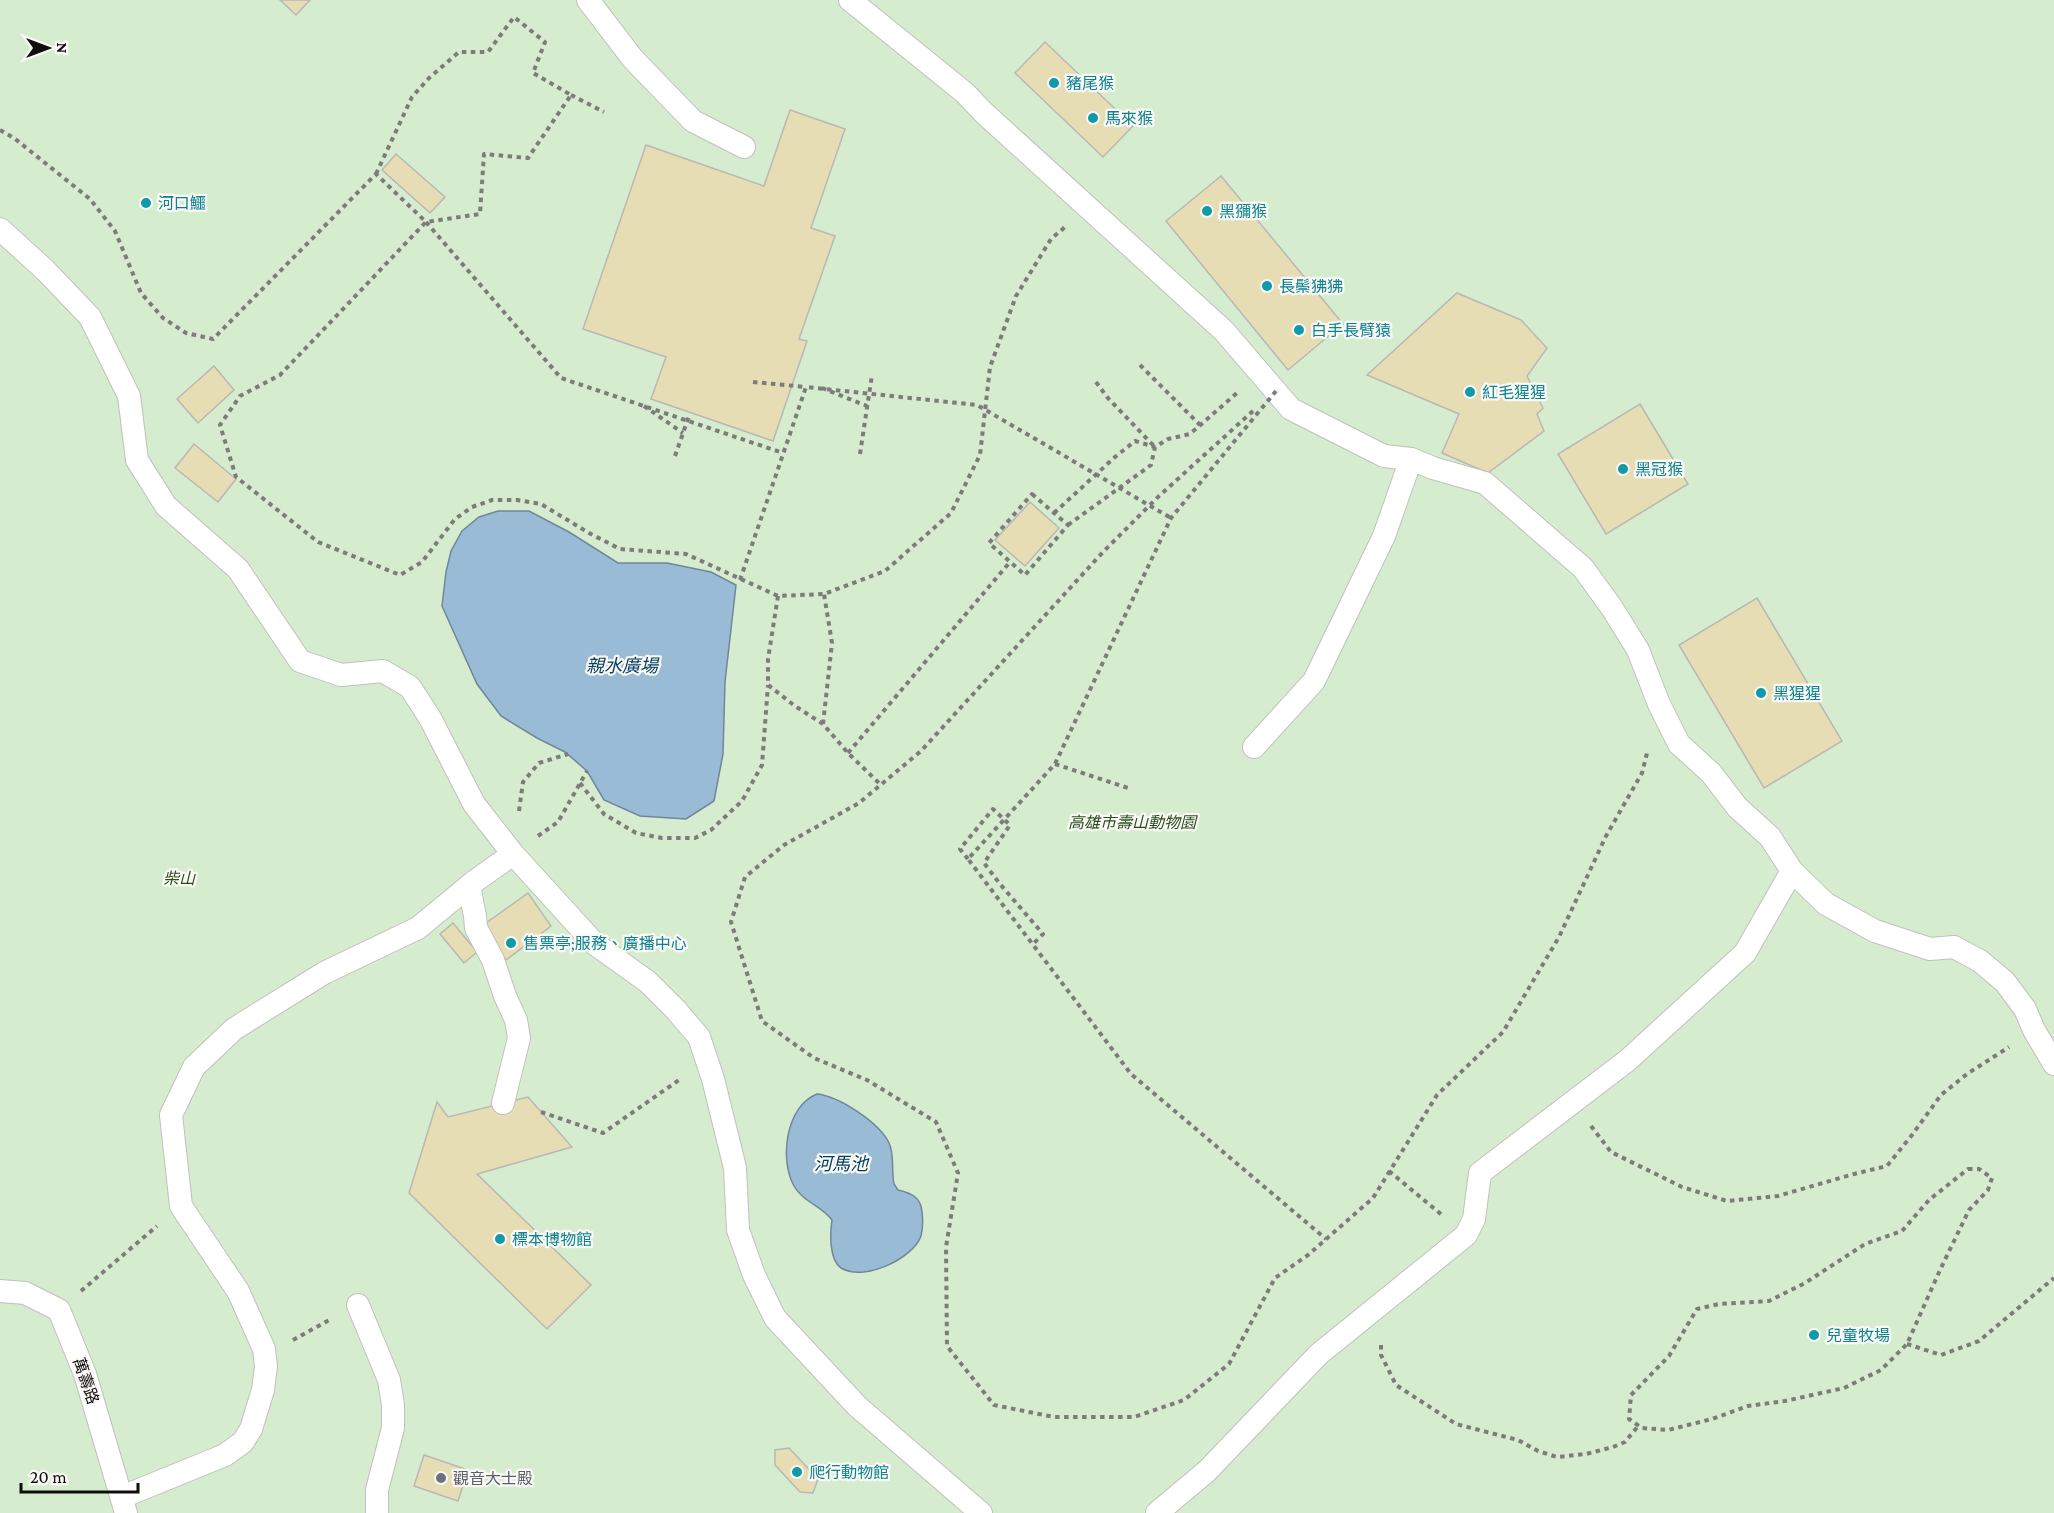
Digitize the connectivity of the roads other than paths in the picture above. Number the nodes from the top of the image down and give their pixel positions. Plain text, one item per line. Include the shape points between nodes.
1 (588, 0) edge
2 (850, 0) edge
3 (744, 147) dead end
4 (0, 228) edge
5 (1411, 459) junction
6 (1254, 747) dead end
7 (513, 854) junction
8 (1792, 871) junction
9 (469, 886) junction
10 (2054, 1064) edge
11 (503, 1103) dead end
12 (0, 1291) edge
13 (358, 1305) road end
14 (124, 1505) edge
15 (377, 1513) edge
16 (981, 1513) edge
17 (1157, 1513) edge

1 - 3 lane via 633,59 693,121
2 - 5 lane via 965,93 1224,331 1291,409 1384,456
4 - 7 lane via 90,317 129,396 137,460 166,506 238,569 300,661 341,675 383,671 410,687 474,804
5 - 6 lane via 1384,536 1314,681
5 - 8 lane via 1485,483 1583,567 1638,650 1679,744 1770,837
7 - 9 lane
7 - 16 lane via 595,944 648,982 699,1037 735,1168 738,1230 775,1318 857,1406
8 - 10 lane via 1826,904 1875,931 1930,949 1954,948 1980,961 2005,982 2025,1009
8 - 17 lane via 1745,954 1628,1060 1480,1173 1474,1219 1466,1235 1319,1354 1207,1471
9 - 11 lane via 476,928 493,960 519,1038
9 - 14 lane via 418,928 324,973 234,1029 194,1067 171,1115 181,1206 238,1291 264,1349 263,1390 243,1442 225,1455
12 - 14 lane, 萬壽路 via 25,1293 59,1310 85,1374
13 - 15 lane via 389,1380 393,1405 393,1428 377,1490

